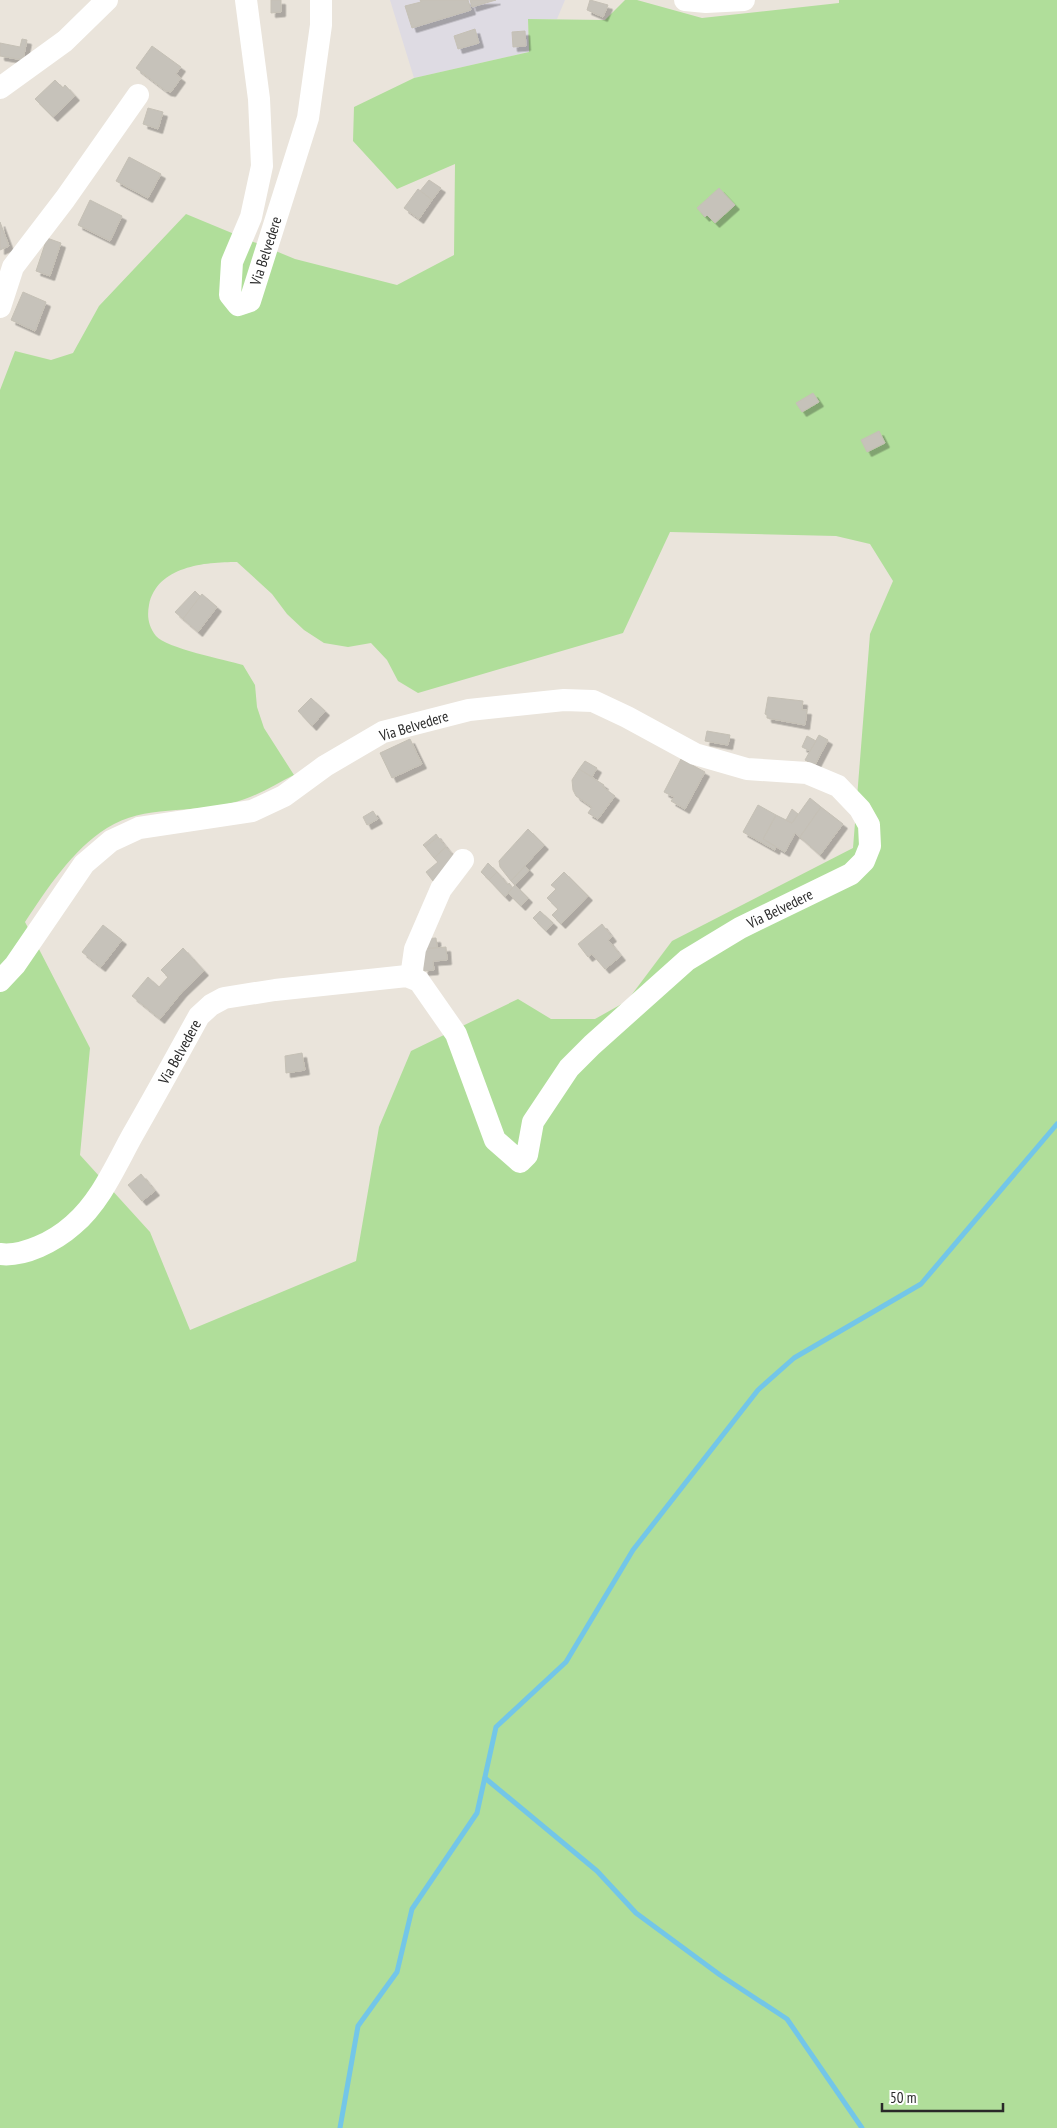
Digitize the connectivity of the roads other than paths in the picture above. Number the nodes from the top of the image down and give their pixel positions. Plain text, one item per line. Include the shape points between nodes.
1 (107, 0) edge
2 (246, 0) edge
3 (321, 0) edge
4 (685, 0) edge
5 (744, 0) edge
6 (0, 88) edge
7 (138, 95) dead end
8 (0, 306) edge
9 (463, 860) dead end
10 (411, 978) junction
11 (0, 981) edge
12 (0, 1254) edge

1 - 6 street via 65,41
2 - 3 street, Via Belvedere via 259,99 262,166 251,218 232,262 230,295 238,305 250,301 308,118 321,25
4 - 5 street
7 - 8 street via 13,267
9 - 10 street via 441,889 415,949
10 - 11 street, Via Belvedere via 419,981 456,1034 494,1140 520,1162 527,1155 533,1122 569,1068 592,1045 687,960 740,928 851,874 864,861 870,846 869,825 860,809 838,786 808,773 747,769 695,754 593,701 564,700 469,710 383,732 325,766 284,796 252,811 139,828 111,841 84,864 15,966
10 - 12 street, Via Belvedere via 399,976 275,990 224,998 211,1005 199,1016 101,1193 74,1225 33,1248

